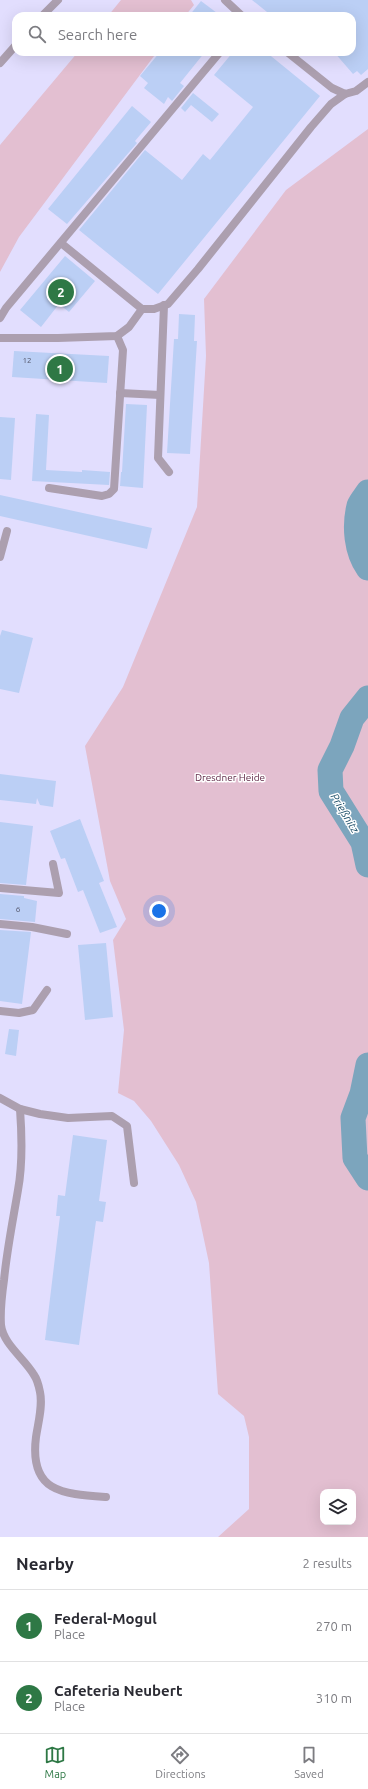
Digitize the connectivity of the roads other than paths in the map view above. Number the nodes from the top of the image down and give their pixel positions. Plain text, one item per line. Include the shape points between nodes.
1 (58, 0) edge
2 (225, 0) edge
3 (46, 12) edge
4 (238, 12) edge
5 (12, 50) edge
6 (217, 56) edge
7 (292, 56) edge
8 (0, 63) edge
9 (368, 82) edge
10 (345, 94) junction
11 (61, 243) junction
12 (164, 305) junction
13 (142, 309) junction
14 (0, 318) edge
15 (118, 336) junction
16 (0, 338) edge
17 (120, 393) junction
18 (160, 395) junction
19 (169, 472) dead end
20 (49, 488) dead end
21 (7, 531) dead end
22 (0, 557) edge
23 (52, 864) dead end
24 (0, 888) edge
25 (0, 924) edge
26 (67, 934) dead end
27 (47, 990) dead end
28 (0, 1011) edge
29 (0, 1098) edge
30 (20, 1109) junction
31 (134, 1183) dead end
32 (106, 1496) dead end

1 - 3 lane
2 - 4 lane
5 - 8 lane
6 - 11 lane
7 - 10 lane via 332,88
9 - 10 lane via 356,92
10 - 12 lane via 331,104 316,121 198,268 168,304
11 - 13 lane
11 - 14 lane
12 - 13 lane via 154,309
12 - 18 lane
13 - 15 lane via 129,327
15 - 16 lane
15 - 17 lane via 123,350
17 - 18 lane
17 - 20 lane via 114,489 102,496
18 - 19 lane via 158,458
21 - 22 lane
23 - 24 lane via 59,893
25 - 26 lane
27 - 28 lane via 33,1010 19,1013
29 - 30 lane
30 - 31 lane via 68,1118 112,1116 127,1126
30 - 32 lane via 22,1160 6,1258 1,1326 11,1347 34,1375 40,1393 35,1464 49,1486 72,1494

